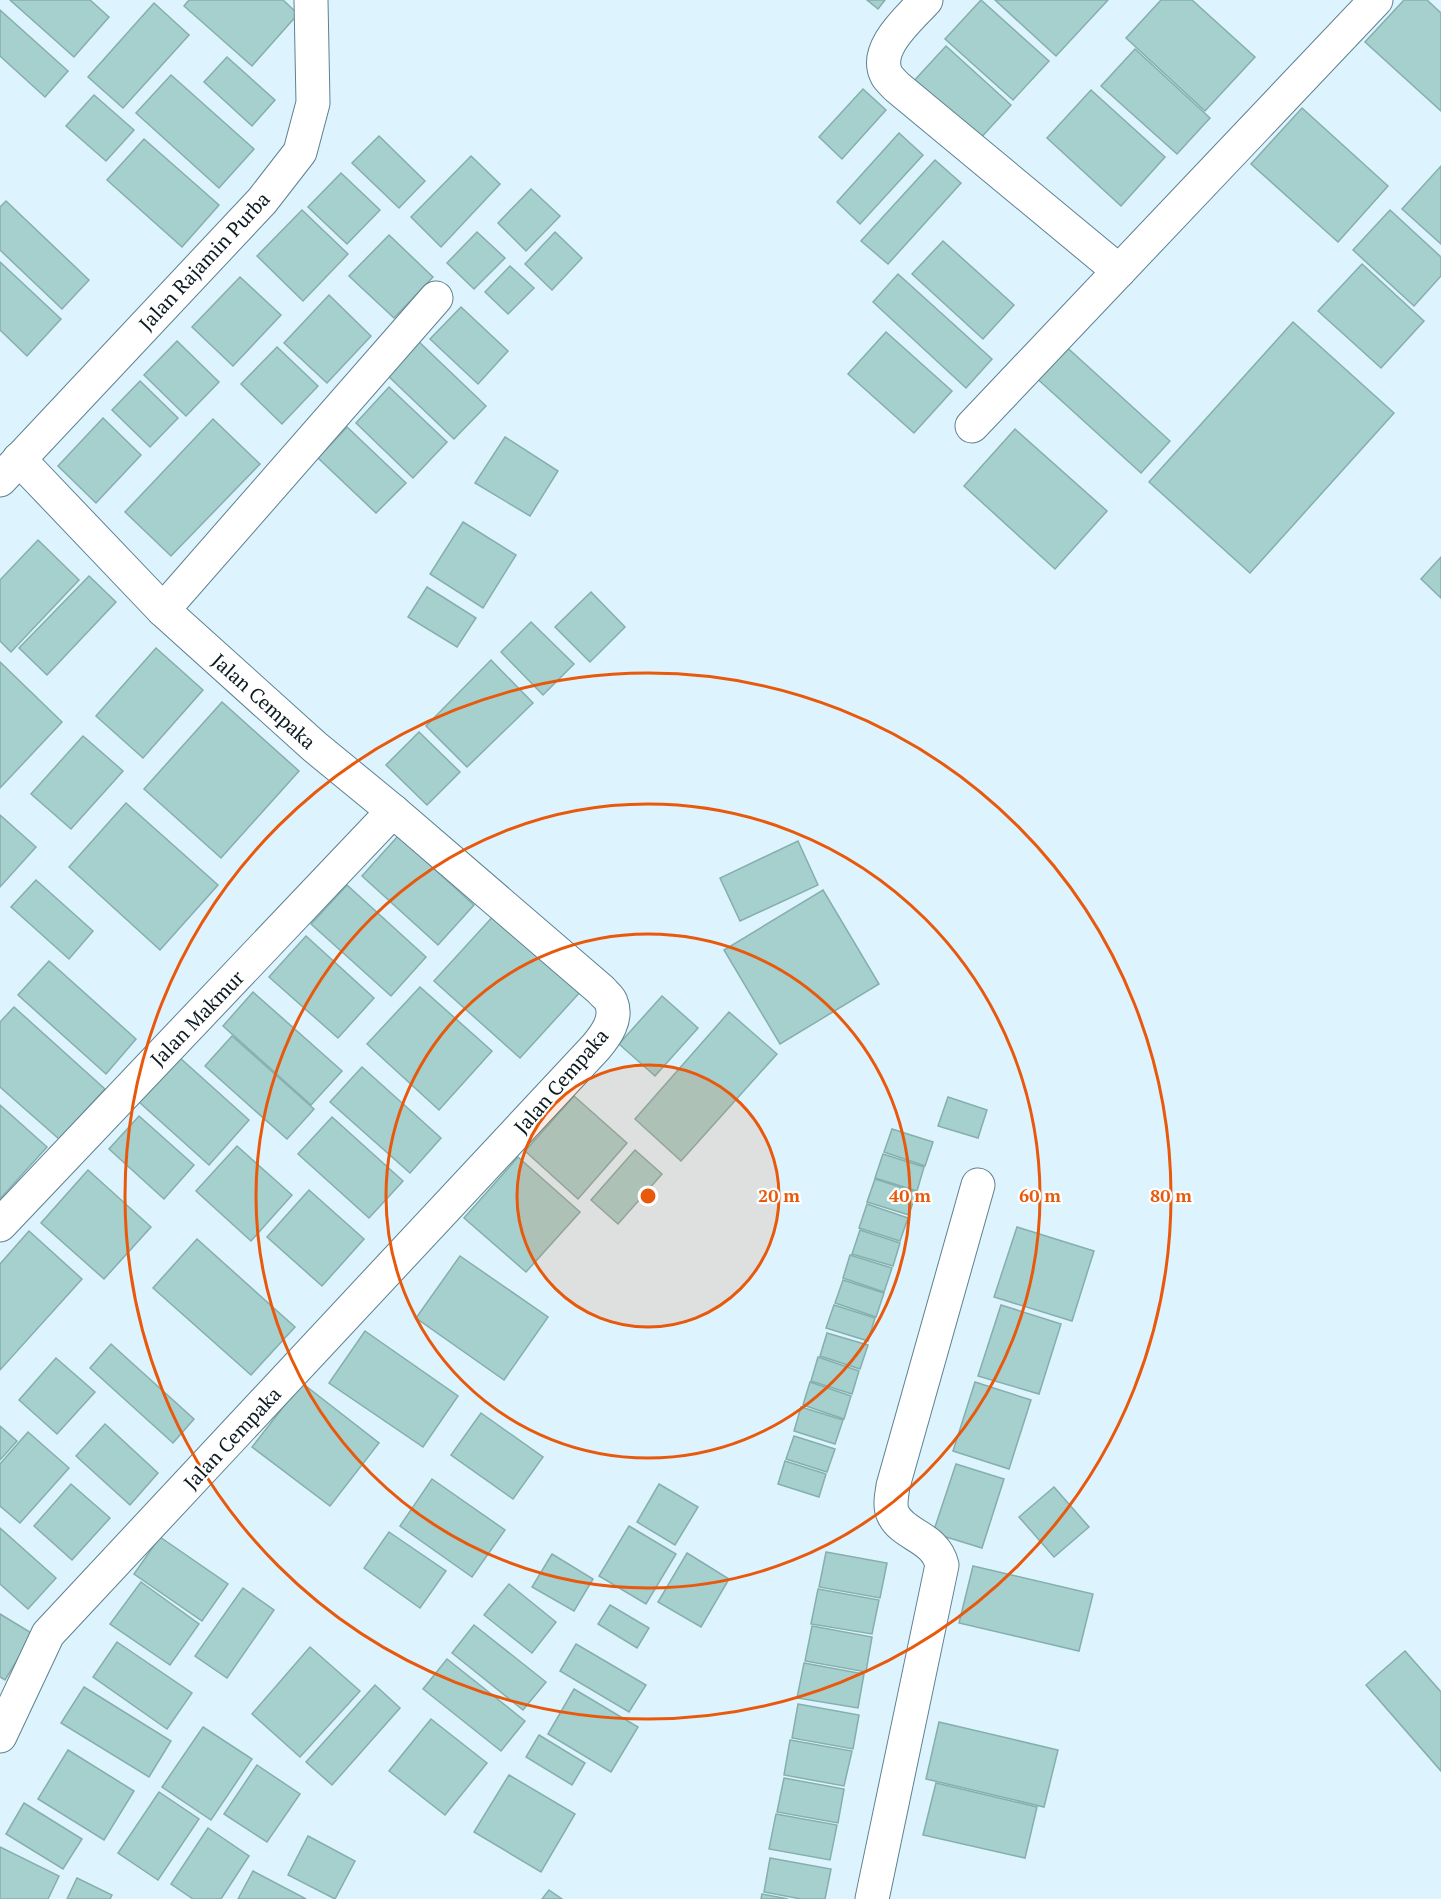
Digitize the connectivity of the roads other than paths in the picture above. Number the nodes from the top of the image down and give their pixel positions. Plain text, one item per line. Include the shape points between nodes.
1 (311, 0) edge
2 (926, 0) edge
3 (1376, 0) edge
4 (1119, 271) junction
5 (436, 298) dead end
6 (972, 426) dead end
7 (10, 469) edge
8 (163, 610) junction
9 (393, 811) junction
10 (978, 1185) dead end
11 (0, 1225) edge
12 (0, 1736) edge
13 (872, 1899) edge

1 - 7 street, Jalan Rajamin Purba via 313,102 300,152 262,201
2 - 4 street via 890,41 885,51 887,76
3 - 4 street
4 - 6 street
5 - 8 street
7 - 8 street, Jalan Cempaka
8 - 9 street, Jalan Cempaka via 315,747
9 - 11 street, Jalan Makmur
9 - 12 street, Jalan Cempaka via 601,990 611,1001 613,1016 608,1032 48,1634
10 - 13 street via 893,1485 893,1515 931,1545 942,1564

